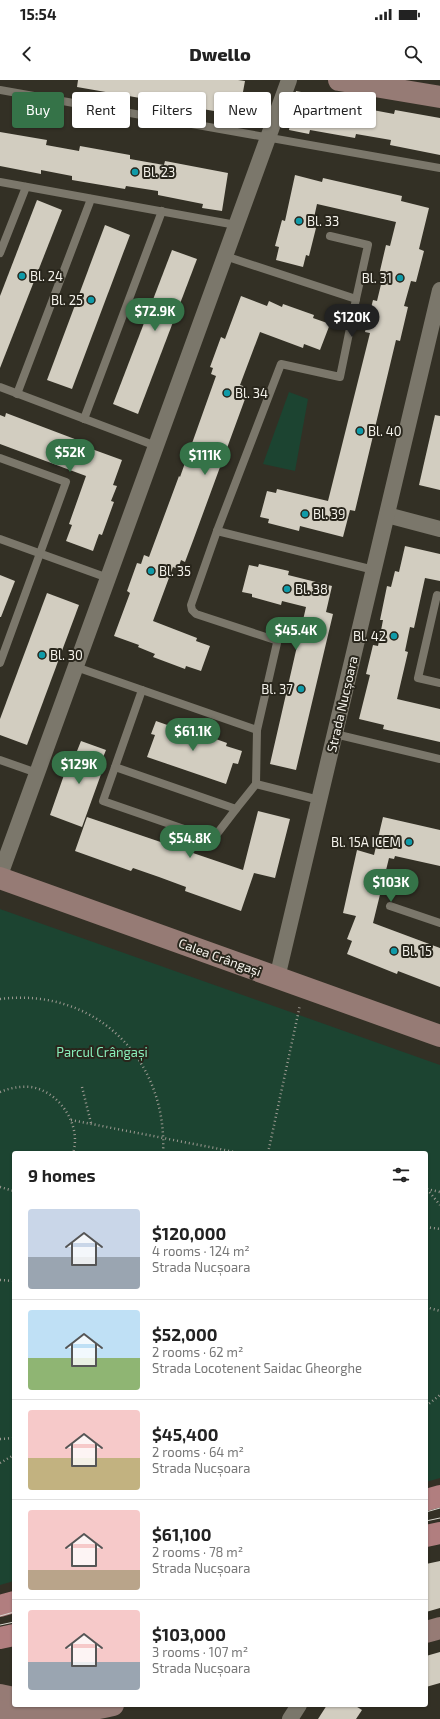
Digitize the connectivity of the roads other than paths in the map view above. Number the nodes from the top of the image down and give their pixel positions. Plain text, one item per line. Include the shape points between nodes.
1 (289, 80) edge
2 (339, 80) edge
3 (0, 90) edge
4 (440, 97) edge
5 (269, 137) junction
6 (440, 168) edge
7 (0, 182) edge
8 (26, 187) junction
9 (91, 198) junction
10 (162, 211) junction
11 (236, 225) junction
12 (330, 236) dead end
13 (0, 253) edge
14 (225, 256) junction
15 (440, 290) edge
16 (356, 299) junction
17 (0, 387) edge
18 (17, 394) junction
19 (84, 419) junction
20 (156, 446) junction
21 (0, 458) edge
22 (387, 515) junction
23 (440, 529) edge
24 (217, 531) junction
25 (0, 539) edge
26 (40, 553) junction
27 (374, 570) junction
28 (108, 578) junction
29 (440, 596) edge
30 (0, 663) edge
31 (76, 666) junction
32 (440, 683) edge
33 (142, 690) junction
34 (257, 730) junction
35 (335, 734) junction
36 (440, 759) edge
37 (0, 760) edge
38 (115, 767) junction
39 (37, 773) junction
40 (256, 784) junction
41 (320, 800) junction
42 (236, 809) junction
43 (0, 876) edge
44 (390, 906) dead end
45 (440, 923) edge
46 (277, 978) junction
47 (440, 1036) edge
48 (440, 1496) edge
49 (428, 1499) edge
50 (440, 1533) edge
51 (428, 1536) edge
52 (12, 1603) edge
53 (0, 1606) edge
54 (440, 1628) edge
55 (428, 1631) edge
56 (12, 1635) edge
57 (0, 1638) edge
58 (0, 1695) edge
59 (12, 1698) edge
60 (63, 1707) edge
61 (108, 1707) edge
62 (298, 1707) edge
63 (0, 1711) edge
64 (89, 1714) edge
65 (290, 1719) edge

1 - 5 street
2 - 4 street
3 - 5 lane
5 - 6 lane
5 - 11 street
7 - 8 lane
8 - 9 lane
8 - 13 lane
9 - 10 lane
9 - 18 lane
10 - 11 lane
10 - 19 lane
11 - 14 street
12 - 16 lane via 368,245
14 - 16 lane
14 - 20 street
15 - 22 street, Strada Nucșoara
16 - 24 lane via 340,377 281,364
17 - 18 lane
18 - 19 lane
19 - 20 lane
20 - 28 street
21 - 26 lane via 66,482
22 - 23 street
22 - 27 street, Strada Nucșoara
24 - 27 lane
24 - 34 lane via 190,607 196,614 277,641
25 - 26 lane
26 - 28 lane
26 - 30 lane
27 - 35 street, Strada Nucșoara
28 - 31 street
29 - 32 lane via 437,595 418,678
31 - 33 lane
31 - 39 street
33 - 34 lane
33 - 38 lane
34 - 40 lane
35 - 36 lane
35 - 41 street, Strada Nucșoara
37 - 39 lane
38 - 42 lane
38 - 42 lane via 103,801 213,839
39 - 43 street
40 - 41 lane
40 - 42 lane
41 - 46 street, Strada Nucșoara
43 - 46 street, Calea Crângași
44 - 45 lane
46 - 47 street, Calea Crângași
48 - 49 main road
50 - 51 main road
52 - 53 main road
54 - 55 street
56 - 57 main road
58 - 59 street
60 - 64 street
61 - 64 street
62 - 65 street
63 - 64 street

